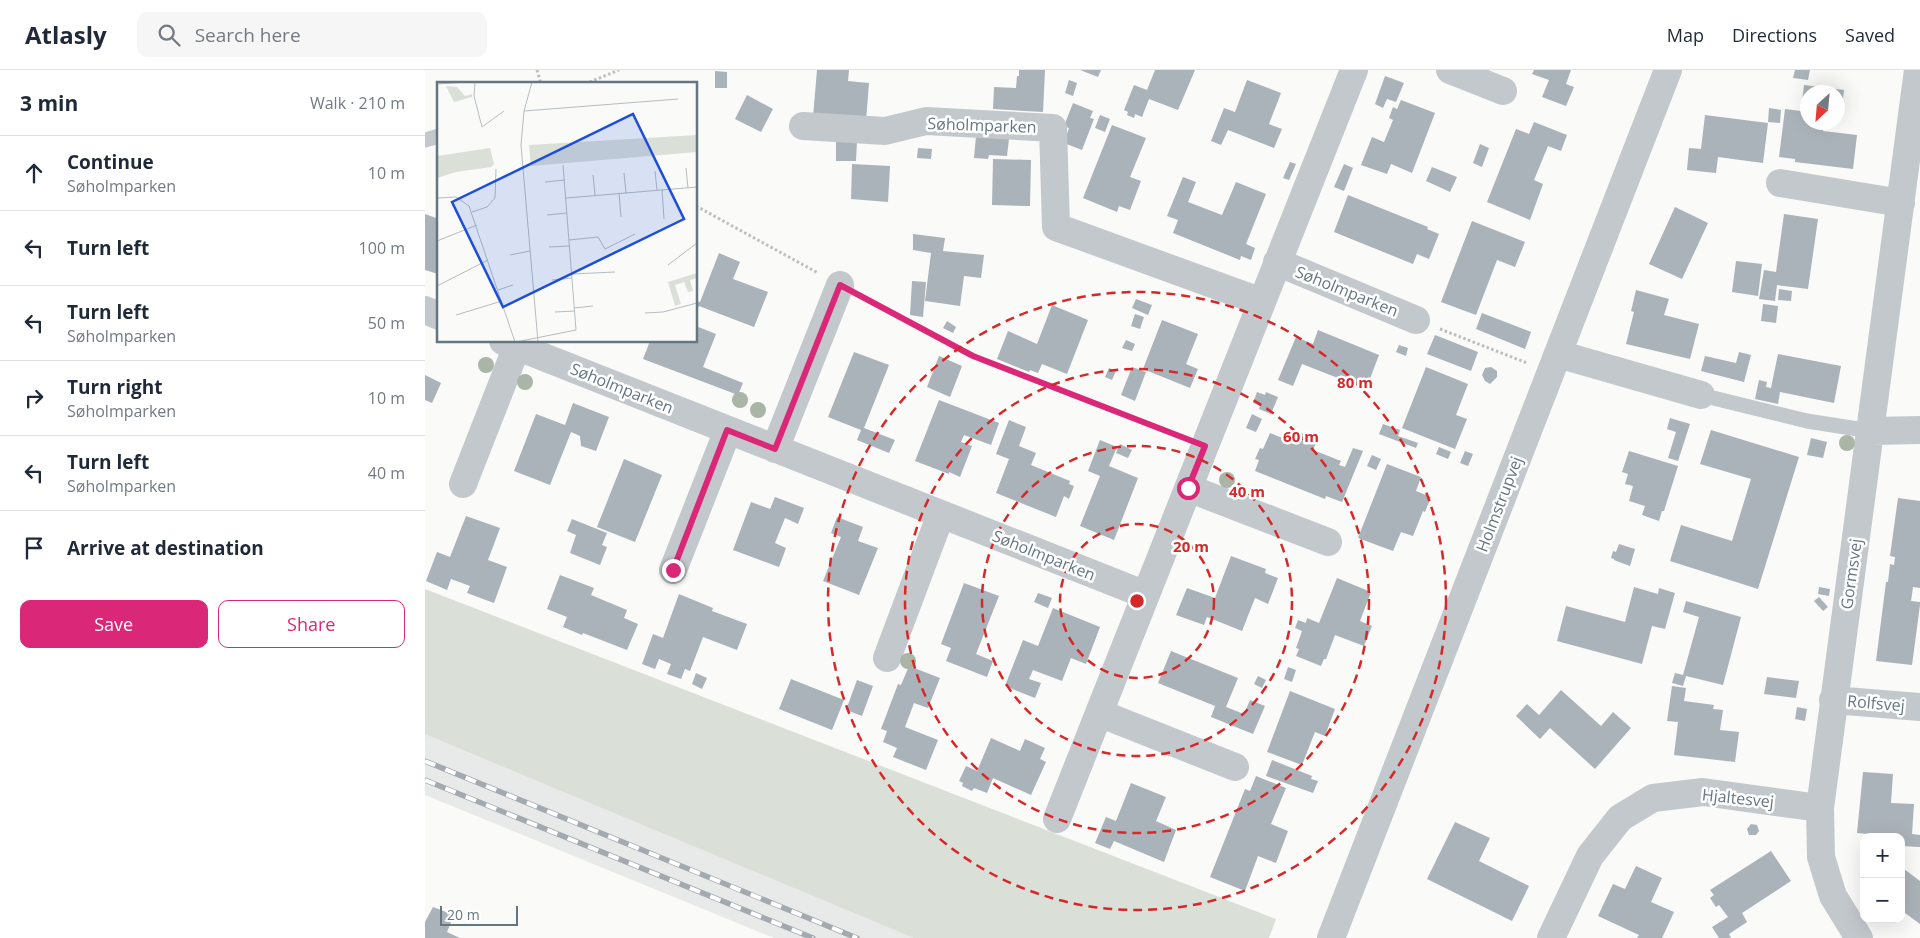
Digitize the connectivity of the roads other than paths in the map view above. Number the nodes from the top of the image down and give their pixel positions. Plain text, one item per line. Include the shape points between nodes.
1 (1353, 70) edge
2 (1450, 70) edge
3 (1668, 70) edge
4 (1918, 70) edge
5 (1503, 91) dead end
6 (1916, 112) edge
7 (803, 126) dead end
8 (1779, 183) dead end
9 (1901, 203) junction
10 (1277, 262) junction
11 (840, 285) road end
12 (1262, 302) junction
13 (425, 310) edge
14 (437, 315) edge
15 (1416, 320) road end
16 (510, 344) edge
17 (1554, 363) junction
18 (1701, 395) joint
19 (727, 430) junction
20 (1920, 430) edge
21 (1871, 431) junction
22 (775, 449) junction
23 (463, 484) dead end
24 (1188, 488) junction
25 (941, 514) junction
26 (1328, 542) dead end
27 (673, 570) dead end
28 (1146, 595) junction
29 (887, 658) dead end
30 (1833, 700) junction
31 (1920, 707) edge
32 (1099, 713) junction
33 (1235, 767) dead end
34 (1820, 808) junction
35 (1057, 819) dead end
36 (1331, 938) edge
37 (1551, 938) edge
38 (1859, 938) edge

1 - 10 street, Søholmparken
2 - 5 street
3 - 17 street, Holmstrupvej
4 - 6 street, Gormsvej
6 - 9 street, Gormsvej
7 - 12 street, Søholmparken via 885,131 926,121 1053,128 1057,227
8 - 9 street
9 - 21 street, Gormsvej
10 - 12 street, Søholmparken
10 - 15 street, Søholmparken
11 - 22 street
12 - 24 street, Søholmparken
13 - 14 street
16 - 19 street, Søholmparken
16 - 23 street, Søholmparken
17 - 18 street
17 - 36 street, Holmstrupvej
18 - 21 lane
19 - 22 street, Søholmparken
19 - 27 street
20 - 21 street
21 - 30 street, Gormsvej
22 - 25 street, Søholmparken
24 - 26 street
24 - 28 street, Søholmparken
25 - 28 street, Søholmparken
25 - 29 street
28 - 32 street, Søholmparken
30 - 31 street, Rolfsvej
30 - 34 street, Gormsvej
32 - 33 street
32 - 35 street, Søholmparken
34 - 37 street, Hjaltesvej via 1703,792 1653,798 1620,818 1590,856
34 - 38 street, Gormsvej via 1821,857 1833,896

